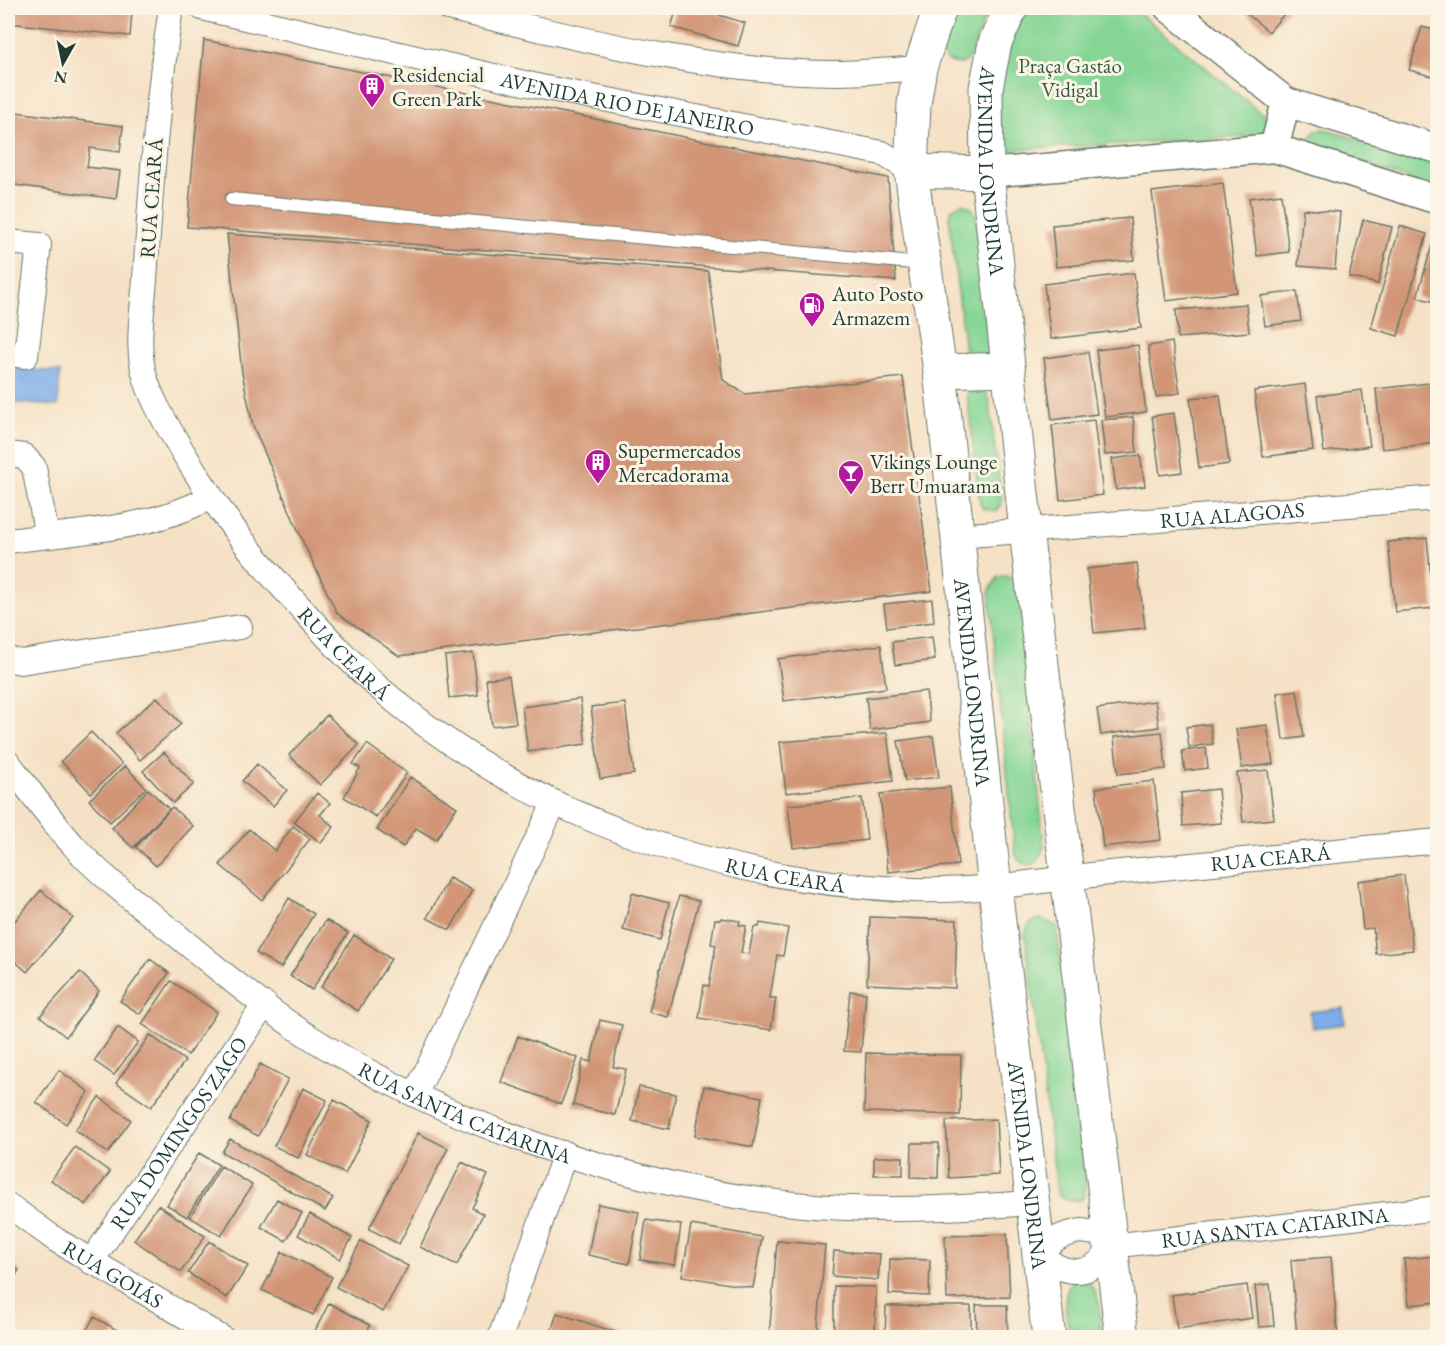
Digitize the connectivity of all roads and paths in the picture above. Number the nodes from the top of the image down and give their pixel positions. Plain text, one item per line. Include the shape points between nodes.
1 (171, 8) edge
2 (201, 8) edge
3 (448, 8) edge
4 (1011, 8) edge
5 (1169, 8) edge
6 (936, 19) edge
7 (920, 68) junction
8 (1286, 102) junction
9 (1274, 148) junction
10 (1437, 149) edge
11 (911, 171) junction
12 (987, 173) junction
13 (231, 199) dead end
14 (1437, 200) edge
15 (8, 242) edge
16 (924, 264) junction
17 (8, 354) edge
18 (1008, 369) junction
19 (940, 371) junction
20 (8, 454) edge
21 (209, 498) junction
22 (1437, 498) edge
23 (1026, 530) junction
24 (47, 536) junction
25 (957, 536) junction
26 (8, 541) edge
27 (240, 627) dead end
28 (8, 660) edge
29 (8, 762) edge
30 (554, 804) junction
31 (1437, 841) edge
32 (1069, 878) junction
33 (995, 888) junction
34 (265, 1004) junction
35 (415, 1095) junction
36 (565, 1153) junction
37 (1035, 1203) junction
38 (8, 1205) edge
39 (1437, 1208) edge
40 (1111, 1246) junction
41 (1040, 1254) junction
42 (91, 1262) junction
43 (222, 1338) edge
44 (500, 1338) edge
45 (1049, 1338) edge
46 (1122, 1338) edge

1 - 21 street, RUA CEARÁ via 149,207 141,328 143,370 160,414
2 - 11 street, AVENIDA RIO DE JANEIRO via 541,87 882,153
3 - 7 street via 618,47 756,69 835,73
4 - 12 main road, AVENIDA LONDRINA via 995,44 986,88
5 - 8 street
6 - 7 main road, AVENIDA LONDRINA
7 - 11 main road, AVENIDA LONDRINA
8 - 9 street
8 - 10 street
9 - 12 street
9 - 14 street
11 - 12 main road
11 - 16 main road, AVENIDA LONDRINA
12 - 18 main road, AVENIDA LONDRINA
13 - 16 lane
15 - 17 street via 39,245 26,356
16 - 19 main road, AVENIDA LONDRINA
18 - 19 main road
18 - 23 main road, AVENIDA LONDRINA
19 - 25 main road, AVENIDA LONDRINA
20 - 24 street via 24,456 34,467
21 - 24 street via 190,508 143,521
21 - 30 street, RUA CEARÁ via 260,563 379,687 454,744
22 - 23 street, RUA ALAGOAS
23 - 25 street, RUA ALAGOAS
23 - 32 main road, AVENIDA LONDRINA
24 - 26 street
25 - 33 main road, AVENIDA LONDRINA
27 - 28 street via 21,663
29 - 34 street, RUA SANTA CATARINA via 75,847 151,915
30 - 33 street, RUA CEARÁ via 649,843 768,872 871,887
30 - 35 street
31 - 32 street, RUA CEARÁ
32 - 33 street, RUA CEARÁ
32 - 40 main road, AVENIDA LONDRINA
33 - 37 main road, AVENIDA LONDRINA
34 - 35 street, RUA SANTA CATARINA via 305,1034
34 - 42 street, RUA DOMINGOS ZAGO
35 - 36 street, RUA SANTA CATARINA
36 - 37 street, RUA SANTA CATARINA via 661,1182 794,1204 914,1210
36 - 44 street
37 - 41 main road, AVENIDA LONDRINA
38 - 42 street, RUA GOIÁS
39 - 40 street, RUA SANTA CATARINA
40 - 41 street via 1096,1233 1062,1234
40 - 41 street via 1102,1261 1087,1269 1068,1271 1052,1265
40 - 46 main road, AVENIDA LONDRINA
41 - 45 main road, AVENIDA LONDRINA
42 - 43 street, RUA GOIÁS

